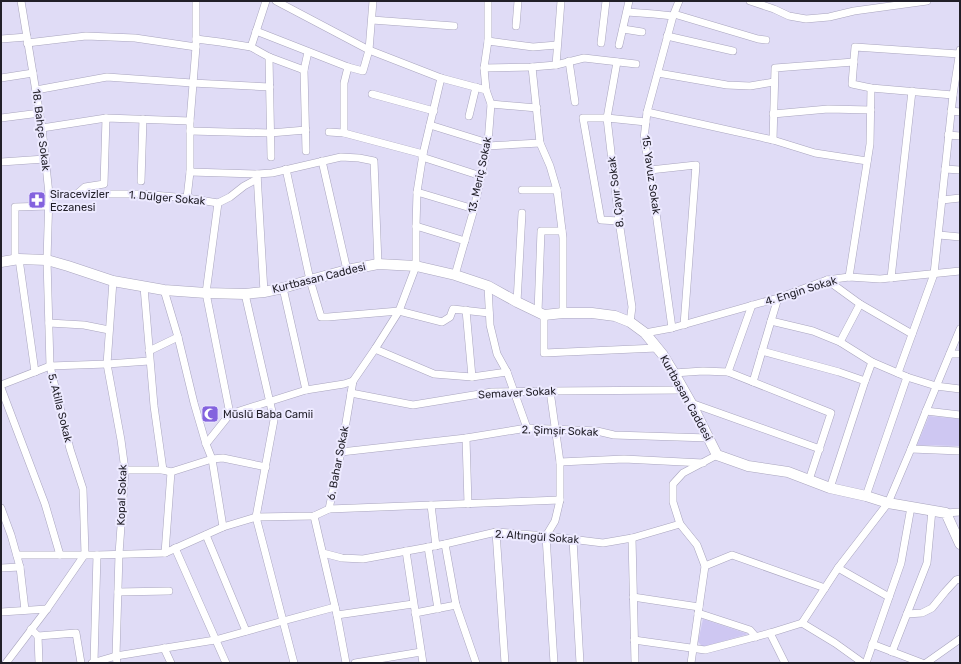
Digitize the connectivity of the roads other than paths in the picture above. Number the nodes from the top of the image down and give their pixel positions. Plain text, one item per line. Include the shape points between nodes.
1 (21, 1) edge
2 (196, 1) edge
3 (266, 1) edge
4 (276, 1) edge
5 (366, 1) edge
6 (488, 1) edge
7 (518, 1) edge
8 (561, 1) edge
9 (606, 1) edge
10 (629, 1) edge
11 (679, 1) edge
12 (750, 1) edge
13 (927, 1) edge
14 (373, 2) edge
15 (627, 12) junction
16 (673, 15) junction
17 (372, 20) junction
18 (454, 26) dead end
19 (516, 26) dead end
20 (623, 29) junction
21 (256, 32) junction
22 (642, 32) dead end
23 (667, 36) junction
24 (1, 39) edge
25 (196, 39) junction
26 (27, 40) junction
27 (766, 40) dead end
28 (488, 41) junction
29 (602, 42) dead end
30 (557, 45) junction
31 (619, 45) dead end
32 (196, 47) junction
33 (251, 47) junction
34 (369, 50) junction
35 (733, 51) dead end
36 (308, 52) junction
37 (960, 52) edge
38 (269, 57) junction
39 (569, 61) junction
40 (617, 62) junction
41 (854, 62) junction
42 (636, 64) dead end
43 (556, 65) junction
44 (348, 67) junction
45 (532, 67) junction
46 (484, 68) junction
47 (304, 70) junction
48 (958, 70) edge
49 (33, 73) junction
50 (658, 73) junction
51 (1, 78) edge
52 (441, 78) junction
53 (774, 82) junction
54 (192, 83) junction
55 (270, 87) junction
56 (476, 87) junction
57 (871, 88) junction
58 (36, 90) junction
59 (486, 90) junction
60 (912, 92) junction
61 (372, 94) dead end
62 (953, 95) junction
63 (576, 102) dead end
64 (491, 104) junction
65 (537, 108) junction
66 (871, 110) junction
67 (434, 111) junction
68 (951, 111) junction
69 (647, 112) junction
70 (960, 112) edge
71 (40, 113) junction
72 (773, 114) junction
73 (469, 116) dead end
74 (1, 118) edge
75 (106, 118) junction
76 (607, 118) junction
77 (143, 119) junction
78 (190, 122) junction
79 (646, 122) junction
80 (430, 125) junction
81 (42, 128) junction
82 (306, 130) junction
83 (190, 131) junction
84 (329, 132) dead end
85 (270, 133) junction
86 (344, 133) junction
87 (948, 135) junction
88 (960, 136) edge
89 (773, 140) junction
90 (540, 143) junction
91 (488, 144) junction
92 (306, 152) dead end
93 (422, 156) junction
94 (271, 157) dead end
95 (46, 159) junction
96 (322, 161) junction
97 (867, 161) junction
98 (1, 162) edge
99 (286, 169) junction
100 (945, 169) junction
101 (650, 170) junction
102 (960, 170) edge
103 (190, 172) junction
104 (257, 176) junction
105 (481, 176) junction
106 (141, 181) dead end
107 (522, 190) dead end
108 (557, 190) junction
109 (417, 192) junction
110 (49, 194) junction
111 (77, 194) junction
112 (187, 198) junction
113 (960, 198) edge
114 (942, 200) junction
115 (218, 203) junction
116 (49, 206) junction
117 (474, 209) junction
118 (522, 214) dead end
119 (619, 221) junction
120 (416, 226) junction
121 (562, 231) junction
122 (939, 235) junction
123 (960, 237) edge
124 (465, 241) junction
125 (17, 260) junction
126 (47, 260) junction
127 (1, 262) edge
128 (378, 264) junction
129 (416, 266) junction
130 (347, 270) junction
131 (960, 271) edge
132 (934, 274) junction
133 (455, 275) junction
134 (849, 277) junction
135 (891, 278) junction
136 (310, 280) junction
137 (827, 280) junction
138 (113, 281) junction
139 (488, 286) junction
140 (144, 287) junction
141 (283, 288) junction
142 (164, 290) junction
143 (264, 292) junction
144 (206, 293) junction
145 (245, 294) junction
146 (778, 298) junction
147 (517, 302) junction
148 (860, 304) junction
149 (752, 305) junction
150 (398, 310) junction
151 (466, 310) junction
152 (490, 313) junction
153 (563, 313) junction
154 (541, 314) junction
155 (770, 321) junction
156 (630, 322) junction
157 (49, 323) junction
158 (684, 325) junction
159 (672, 328) junction
160 (109, 330) junction
161 (645, 333) junction
162 (959, 333) edge
163 (912, 334) junction
164 (178, 337) junction
165 (840, 342) junction
166 (657, 348) junction
167 (375, 349) junction
168 (149, 351) junction
169 (762, 351) junction
170 (950, 354) junction
171 (960, 354) edge
172 (149, 360) junction
173 (872, 362) junction
174 (106, 364) junction
175 (50, 366) junction
176 (35, 372) junction
177 (507, 372) junction
178 (728, 372) junction
179 (674, 373) junction
180 (898, 373) junction
181 (472, 377) junction
182 (907, 377) junction
183 (353, 381) junction
184 (865, 381) junction
185 (753, 382) junction
186 (1, 385) edge
187 (936, 386) junction
188 (1, 388) edge
189 (960, 389) edge
190 (306, 390) junction
191 (550, 390) junction
192 (684, 390) junction
193 (515, 392) junction
194 (351, 393) junction
195 (269, 401) junction
196 (691, 403) junction
197 (926, 410) junction
198 (230, 414) junction
199 (960, 415) edge
200 (527, 428) junction
201 (556, 428) junction
202 (466, 438) junction
203 (709, 438) junction
204 (206, 444) junction
205 (820, 449) junction
206 (911, 449) junction
207 (960, 451) edge
208 (341, 452) junction
209 (717, 455) junction
210 (212, 459) junction
211 (560, 462) junction
212 (703, 463) junction
213 (266, 467) junction
214 (125, 470) junction
215 (163, 470) junction
216 (171, 472) junction
217 (809, 480) junction
218 (830, 488) junction
219 (866, 496) junction
220 (560, 500) junction
221 (888, 503) junction
222 (468, 504) junction
223 (431, 505) junction
224 (911, 507) junction
225 (1, 508) edge
226 (329, 509) junction
227 (932, 510) junction
228 (960, 512) edge
229 (946, 513) junction
230 (314, 516) junction
231 (256, 517) junction
232 (3, 520) edge
233 (680, 524) junction
234 (223, 527) junction
235 (496, 532) junction
236 (206, 535) junction
237 (546, 536) junction
238 (632, 538) junction
239 (573, 540) junction
240 (446, 544) junction
241 (960, 544) edge
242 (436, 546) junction
243 (428, 547) junction
244 (175, 548) junction
245 (406, 551) junction
246 (165, 553) junction
247 (323, 553) junction
248 (85, 554) junction
249 (119, 554) junction
250 (17, 555) junction
251 (60, 555) junction
252 (97, 555) junction
253 (706, 566) junction
254 (20, 567) junction
255 (1, 568) edge
256 (838, 568) junction
257 (960, 579) edge
258 (825, 588) junction
259 (169, 591) dead end
260 (118, 592) junction
261 (633, 597) junction
262 (889, 598) junction
263 (413, 604) junction
264 (456, 605) junction
265 (47, 609) junction
266 (438, 609) junction
267 (25, 610) junction
268 (699, 610) junction
269 (336, 611) junction
270 (1, 612) edge
271 (415, 613) junction
272 (907, 614) junction
273 (282, 621) junction
274 (802, 623) junction
275 (32, 629) junction
276 (246, 631) junction
277 (770, 633) junction
278 (38, 636) junction
279 (756, 637) junction
280 (215, 640) junction
281 (634, 640) junction
282 (960, 641) edge
283 (872, 644) junction
284 (164, 648) junction
285 (693, 649) junction
286 (421, 652) junction
287 (892, 652) junction
288 (117, 660) edge
289 (6, 663) edge
290 (39, 663) edge
291 (81, 663) edge
292 (93, 663) edge
293 (171, 663) edge
294 (226, 663) edge
295 (294, 663) edge
296 (346, 663) edge
297 (355, 663) edge
298 (423, 663) edge
299 (476, 663) edge
300 (505, 663) edge
301 (554, 663) edge
302 (580, 663) edge
303 (635, 663) edge
304 (692, 663) edge
305 (785, 663) edge
306 (863, 663) edge
307 (866, 663) edge
308 (922, 663) edge
309 (926, 663) edge

1 - 26 street, 18. Bahçe Sokak
2 - 25 street
3 - 21 street
4 - 34 street
5 - 14 street
6 - 28 street, 13. Meriç Sokak
7 - 19 street
8 - 30 street
9 - 29 street
10 - 15 street
11 - 16 street, 15. Yavuz Sokak
12 - 13 street via 789,16 806,19
14 - 17 street
15 - 16 street
15 - 20 street
16 - 23 street, 15. Yavuz Sokak
16 - 27 street
17 - 18 street
17 - 34 street
20 - 22 street
20 - 31 street
21 - 33 street
21 - 36 street
23 - 35 street
23 - 50 street, 15. Yavuz Sokak
24 - 26 street
25 - 32 street
25 - 33 street
26 - 32 street via 86,36 135,38
26 - 49 street, 18. Bahçe Sokak
28 - 30 street via 533,47
28 - 46 street, 13. Meriç Sokak
30 - 43 street
32 - 54 street
33 - 38 street
34 - 44 street via 363,71
34 - 52 street
36 - 44 street
36 - 47 street
37 - 41 street via 855,47
37 - 48 street
38 - 47 street
38 - 55 street
39 - 40 street via 584,58
39 - 43 street
39 - 63 street
40 - 42 street
40 - 76 street, 8. Çayır Sokak
41 - 53 street via 775,68
41 - 57 street via 852,84
43 - 45 street
44 - 86 street via 344,82
45 - 46 street
45 - 65 street
46 - 59 street, 13. Meriç Sokak
47 - 82 street
48 - 62 street
49 - 51 street
49 - 58 street, 18. Bahçe Sokak
50 - 53 street via 726,85 750,86
50 - 69 street, 15. Yavuz Sokak
52 - 56 street
52 - 67 street
53 - 72 street
54 - 55 street
54 - 58 street via 107,77
54 - 78 street
55 - 85 street
56 - 59 street
56 - 73 street
57 - 60 street
57 - 66 street
58 - 71 street, 18. Bahçe Sokak
59 - 64 street, 13. Meriç Sokak
60 - 62 street
60 - 135 street
61 - 67 street
62 - 68 street
64 - 65 street
64 - 91 street, 13. Meriç Sokak
65 - 90 street
66 - 72 street via 828,109
66 - 97 street
67 - 80 street
68 - 70 street
68 - 87 street
69 - 79 street, 15. Yavuz Sokak
69 - 89 street
71 - 74 street
71 - 81 street, 18. Bahçe Sokak
72 - 89 street
75 - 77 street
75 - 81 street
75 - 111 street via 104,184 85,188
76 - 79 street
76 - 119 street, 8. Çayır Sokak
76 - 119 street via 583,118 601,220
77 - 78 street
77 - 106 street
78 - 83 street
79 - 101 street, 15. Yavuz Sokak via 644,139
80 - 91 street
80 - 93 street
81 - 95 street, 18. Bahçe Sokak
82 - 85 street
82 - 92 street
83 - 85 street
83 - 103 street
84 - 86 street
85 - 94 street
86 - 93 street
87 - 88 street
87 - 100 street
89 - 97 street via 815,153
90 - 91 street
90 - 108 street
91 - 105 street, 13. Meriç Sokak
93 - 105 street
93 - 109 street
95 - 98 street
95 - 110 street, 18. Bahçe Sokak
96 - 99 street
96 - 128 street via 341,157 374,161
96 - 130 street
97 - 134 street
99 - 104 street
99 - 136 street
100 - 102 street
100 - 114 street
101 - 158 street via 696,165
101 - 159 street, 15. Yavuz Sokak
103 - 104 street
103 - 112 street
104 - 115 street via 230,198
104 - 143 street
105 - 117 street, 13. Meriç Sokak
107 - 108 street
108 - 121 street
109 - 117 street
109 - 120 street
110 - 111 street, 1. Dülger Sokak
110 - 116 street, 18. Bahçe Sokak
111 - 112 street, 1. Dülger Sokak via 141,194
112 - 115 street, 1. Dülger Sokak
113 - 114 street
114 - 122 street
115 - 144 street, 1. Dülger Sokak
116 - 125 street via 14,207
116 - 126 street, 18. Bahçe Sokak
117 - 124 street, 13. Meriç Sokak
118 - 147 street
119 - 156 street, 8. Çayır Sokak via 632,307
120 - 124 street
120 - 129 street
121 - 153 street
121 - 154 street via 541,231
122 - 123 street
122 - 132 street
124 - 133 street, 13. Meriç Sokak
125 - 126 main road, Kurtbasan Caddesi
125 - 127 main road, Kurtbasan Caddesi
125 - 176 street
126 - 138 main road, Kurtbasan Caddesi
126 - 157 street, 5. Atilla Sokak
128 - 129 main road, Kurtbasan Caddesi
128 - 130 main road, Kurtbasan Caddesi
129 - 133 main road, Kurtbasan Caddesi
129 - 150 street, 6. Bahar Sokak
130 - 136 main road, Kurtbasan Caddesi
131 - 132 street, 4. Engin Sokak
132 - 135 street, 4. Engin Sokak
132 - 163 street
133 - 139 main road, Kurtbasan Caddesi
134 - 135 street, 4. Engin Sokak
134 - 137 street, 4. Engin Sokak
136 - 141 main road, Kurtbasan Caddesi
136 - 150 street via 321,317
137 - 146 street, 4. Engin Sokak
137 - 148 street
138 - 140 main road, Kurtbasan Caddesi
138 - 160 street, Kopal Sokak
139 - 147 main road, Kurtbasan Caddesi
139 - 152 street
140 - 142 main road, Kurtbasan Caddesi
140 - 168 street
141 - 143 main road, Kurtbasan Caddesi
141 - 190 street
142 - 144 main road, Kurtbasan Caddesi
142 - 164 street
143 - 145 main road, Kurtbasan Caddesi
144 - 145 main road, Kurtbasan Caddesi
144 - 198 street, 1. Dülger Sokak
145 - 195 street
146 - 149 street, 4. Engin Sokak
146 - 155 street
147 - 154 main road, Kurtbasan Caddesi
148 - 163 street
148 - 165 street
149 - 158 street, 4. Engin Sokak
149 - 178 street
150 - 151 street via 442,322 450,317 453,309
150 - 167 street, 6. Bahar Sokak
151 - 152 street
151 - 181 street
152 - 177 street via 490,325 497,354
153 - 154 main road, Kurtbasan Caddesi
153 - 156 main road, Kurtbasan Caddesi via 615,316
154 - 166 street via 544,353
155 - 165 street via 812,331
155 - 169 street
156 - 161 main road, Kurtbasan Caddesi
157 - 160 street via 84,325
157 - 175 street, 5. Atilla Sokak
158 - 159 street, 4. Engin Sokak
159 - 161 street, 4. Engin Sokak
160 - 174 street, Kopal Sokak
161 - 166 main road, Kurtbasan Caddesi
162 - 170 street
163 - 180 street
164 - 168 street
164 - 204 street
165 - 173 street
166 - 179 main road, Kurtbasan Caddesi
167 - 181 street via 434,374
167 - 183 street, 6. Bahar Sokak
168 - 172 street
169 - 184 street
169 - 185 street
170 - 171 street
170 - 187 street
172 - 174 street
172 - 215 street
173 - 180 street
173 - 184 street
174 - 175 street
174 - 214 street, Kopal Sokak
175 - 176 street
175 - 248 street, 5. Atilla Sokak via 70,449 83,489
176 - 186 street
177 - 181 street
177 - 193 street
178 - 179 street via 703,370
178 - 185 street
179 - 192 main road, Kurtbasan Caddesi
180 - 182 street
182 - 187 street
182 - 219 street
183 - 190 street
183 - 194 street, 6. Bahar Sokak
184 - 218 street
185 - 205 street via 831,413
187 - 189 street
187 - 197 street
188 - 251 street via 45,504
190 - 195 street
191 - 192 street, Semaver Sokak
191 - 193 street, Semaver Sokak
191 - 201 street
192 - 196 main road, Kurtbasan Caddesi
193 - 194 street, Semaver Sokak via 492,392 413,405
193 - 200 street
194 - 208 street, 6. Bahar Sokak
195 - 198 street
195 - 213 street via 274,420
196 - 203 main road, Kurtbasan Caddesi
196 - 205 street
197 - 199 street
197 - 206 street
198 - 204 street
200 - 201 street, 2. Şimşir Sokak
200 - 202 street, 2. Şimşir Sokak
201 - 203 street, 2. Şimşir Sokak via 614,435
201 - 211 street
202 - 208 street, 2. Şimşir Sokak
202 - 222 street
203 - 209 main road, Kurtbasan Caddesi
204 - 210 street
205 - 217 street
206 - 207 street
206 - 221 street
208 - 226 street, 6. Bahar Sokak
209 - 212 street
209 - 217 main road via 748,466 788,472
210 - 213 street via 223,458
210 - 216 street
210 - 234 street
211 - 212 street via 624,459
211 - 220 street
212 - 233 street via 684,473 673,484 673,502
213 - 231 street
214 - 215 street
214 - 249 street, Kopal Sokak
215 - 216 street
216 - 246 street
217 - 218 main road
218 - 219 main road
219 - 221 main road
220 - 222 street
220 - 237 street via 555,521
221 - 224 main road
221 - 256 street
222 - 223 street
223 - 226 street
223 - 242 street
224 - 227 main road
224 - 262 street via 901,563
225 - 232 street
226 - 230 street, 6. Bahar Sokak
227 - 229 main road
227 - 272 street via 927,563
228 - 229 street
229 - 241 main road
230 - 231 street
230 - 247 street
231 - 234 street
231 - 273 street
232 - 250 street
233 - 238 street, 2. Altıngül Sokak
233 - 253 street via 697,545
234 - 236 street
235 - 237 street, 2. Altıngül Sokak
235 - 240 street, 2. Altıngül Sokak
235 - 300 street
236 - 244 street
236 - 276 street
237 - 239 street, 2. Altıngül Sokak
237 - 301 street
238 - 239 street, 2. Altıngül Sokak via 603,542
238 - 261 street
239 - 302 street
240 - 242 street, 2. Altıngül Sokak
240 - 264 street
242 - 243 street, 2. Altıngül Sokak
243 - 245 street, 2. Altıngül Sokak
243 - 266 street
244 - 246 street
244 - 280 street
245 - 247 street, 2. Altıngül Sokak via 363,559 342,558
245 - 263 street
246 - 249 street
247 - 269 street
248 - 251 street
248 - 252 street
248 - 265 street
249 - 252 street
249 - 260 street, Kopal Sokak
250 - 251 street
250 - 254 street
252 - 292 street
253 - 258 street via 732,555
253 - 268 street
254 - 255 street
254 - 267 street
256 - 258 street
256 - 262 street
257 - 272 street via 956,580 932,608 922,613
258 - 274 street
259 - 260 street
260 - 288 street, Kopal Sokak
261 - 268 street
261 - 281 street
262 - 283 street
263 - 269 street
263 - 271 street
264 - 266 street
264 - 299 street
265 - 267 street
265 - 275 street
266 - 271 street
267 - 270 street
268 - 279 street via 750,630
268 - 285 street
269 - 273 street
269 - 296 street
271 - 286 street
272 - 287 street
273 - 276 street
273 - 295 street
274 - 277 street
274 - 306 street
275 - 278 street
275 - 289 street
276 - 280 street
277 - 279 street
277 - 305 street
278 - 290 street
278 - 291 street via 76,632
279 - 285 street via 704,650
280 - 284 street
280 - 294 street
281 - 285 street
281 - 303 street
282 - 309 street
283 - 287 street
283 - 307 street
284 - 288 street
284 - 293 street
285 - 304 street
286 - 297 street
286 - 298 street
287 - 308 street
288 - 292 street

